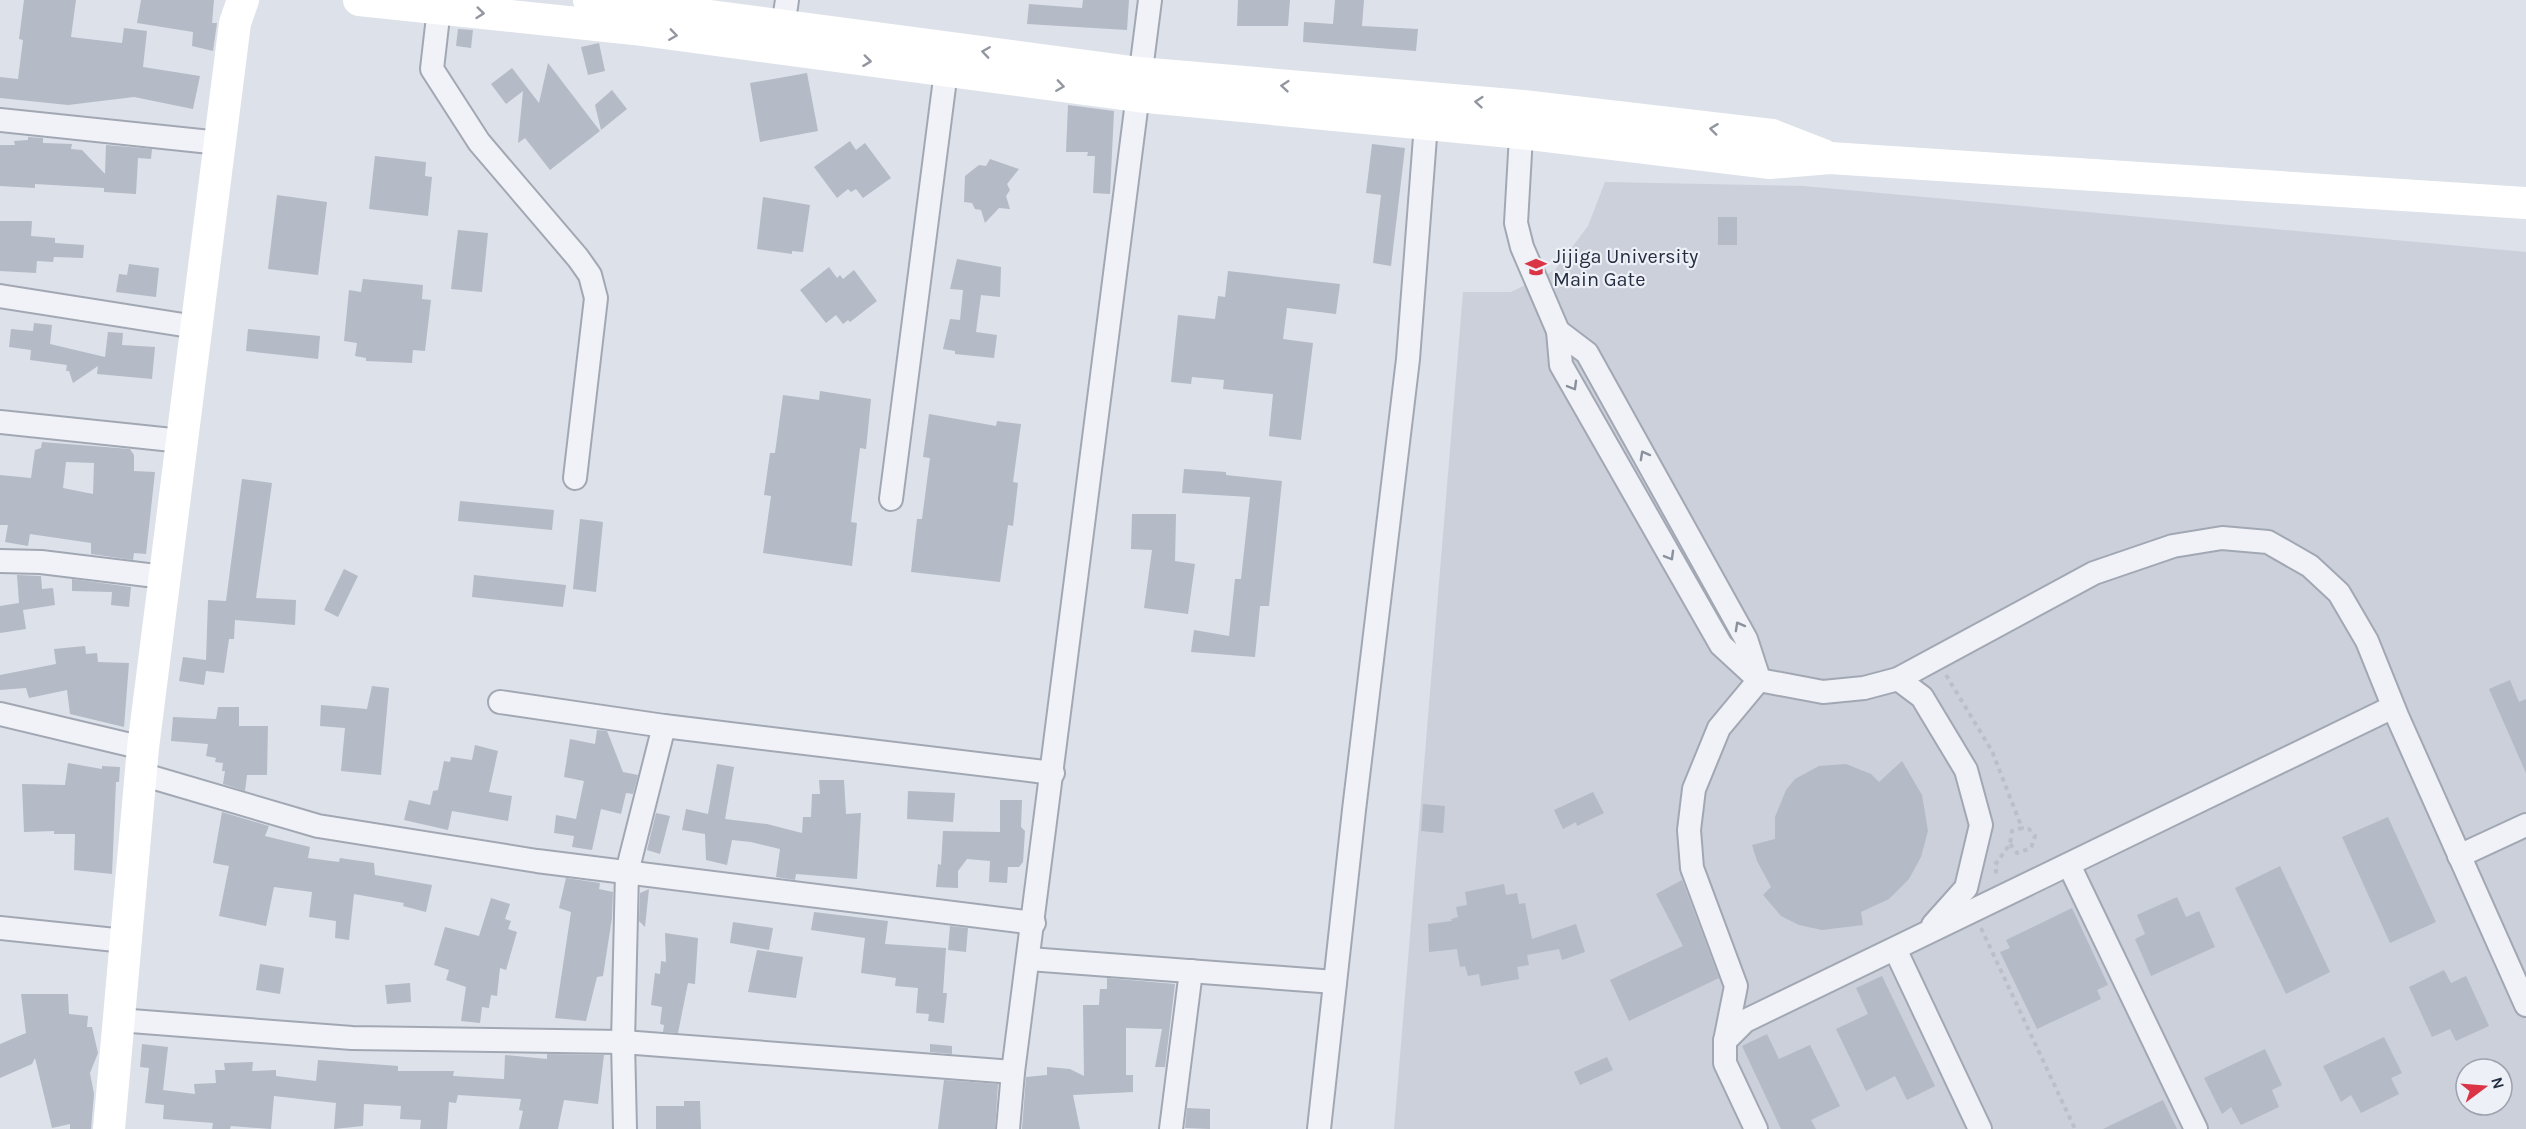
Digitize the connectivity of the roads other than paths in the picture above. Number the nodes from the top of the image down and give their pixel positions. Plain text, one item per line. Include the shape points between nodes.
1 (359, 0) edge
2 (589, 0) edge
3 (1150, 0) edge
4 (638, 2) edge
5 (237, 8) edge
6 (438, 8) junction
7 (783, 25) edge
8 (946, 71) junction
9 (1138, 85) junction
10 (1522, 119) junction
11 (0, 120) edge
12 (1426, 124) junction
13 (220, 143) junction
14 (2526, 203) edge
15 (0, 296) edge
16 (196, 327) junction
17 (0, 422) edge
18 (182, 441) junction
19 (575, 478) dead end
20 (891, 499) dead end
21 (0, 561) edge
22 (165, 577) junction
23 (1898, 679) junction
24 (1759, 680) junction
25 (500, 702) dead end
26 (2393, 707) junction
27 (0, 714) edge
28 (664, 726) junction
29 (142, 761) junction
30 (1053, 773) junction
31 (2526, 825) edge
32 (2458, 856) junction
33 (2069, 865) junction
34 (627, 872) junction
35 (1034, 923) junction
36 (0, 928) edge
37 (1924, 934) junction
38 (124, 941) junction
39 (1895, 949) junction
40 (1029, 959) junction
41 (1191, 971) junction
42 (1335, 982) junction
43 (2526, 1005) edge
44 (118, 1020) junction
45 (1725, 1041) junction
46 (623, 1042) junction
47 (1013, 1072) junction
48 (109, 1129) edge
49 (625, 1129) edge
50 (1008, 1129) edge
51 (1171, 1129) edge
52 (1319, 1129) edge
53 (1756, 1129) edge
54 (1980, 1129) edge
55 (2196, 1129) edge

1 - 6 main road
2 - 4 main road
3 - 9 street
4 - 7 main road
5 - 13 main road
6 -> 7 main road via 634,29
6 - 19 street via 432,69 479,142 590,275 596,298
7 -> 8 main road
9 -> 7 main road
8 -> 9 main road
8 - 20 street
10 -> 9 main road
9 - 12 main road
9 - 30 street
10 - 12 main road
10 - 14 main road via 1830,158
10 - 24 street via 1516,223 1522,247 1558,331 1561,365 1721,645
11 - 13 street
12 - 42 street via 1408,359
13 - 16 main road
15 - 16 street
16 - 18 main road
17 - 18 street
18 - 22 main road
21 - 22 street
22 - 29 main road
23 - 24 street via 1864,688 1823,692
23 - 26 street via 2094,573 2173,546 2222,538 2268,542 2310,566 2339,593 2367,641
23 - 37 street via 1922,698 1966,770 1981,825 1966,888
24 - 45 street via 1719,728 1694,789 1689,830 1692,867 1736,986
25 - 28 street
26 - 32 street
26 - 33 street
27 - 29 street
28 - 30 street
28 - 34 street
29 - 34 street via 318,826
29 - 38 main road
30 - 35 street
31 - 32 street
32 - 43 street
33 - 37 street
33 - 55 street
34 - 35 street
34 - 46 street
35 - 40 street
36 - 38 street
37 - 39 street
38 - 44 main road
39 - 45 street via 1745,1021
39 - 54 street
40 - 41 street
40 - 47 street
41 - 42 street
41 - 51 street
42 - 52 street
44 - 46 street via 352,1038
44 - 48 main road
45 - 53 street via 1725,1063
46 - 47 street
46 - 49 street
47 - 50 street

